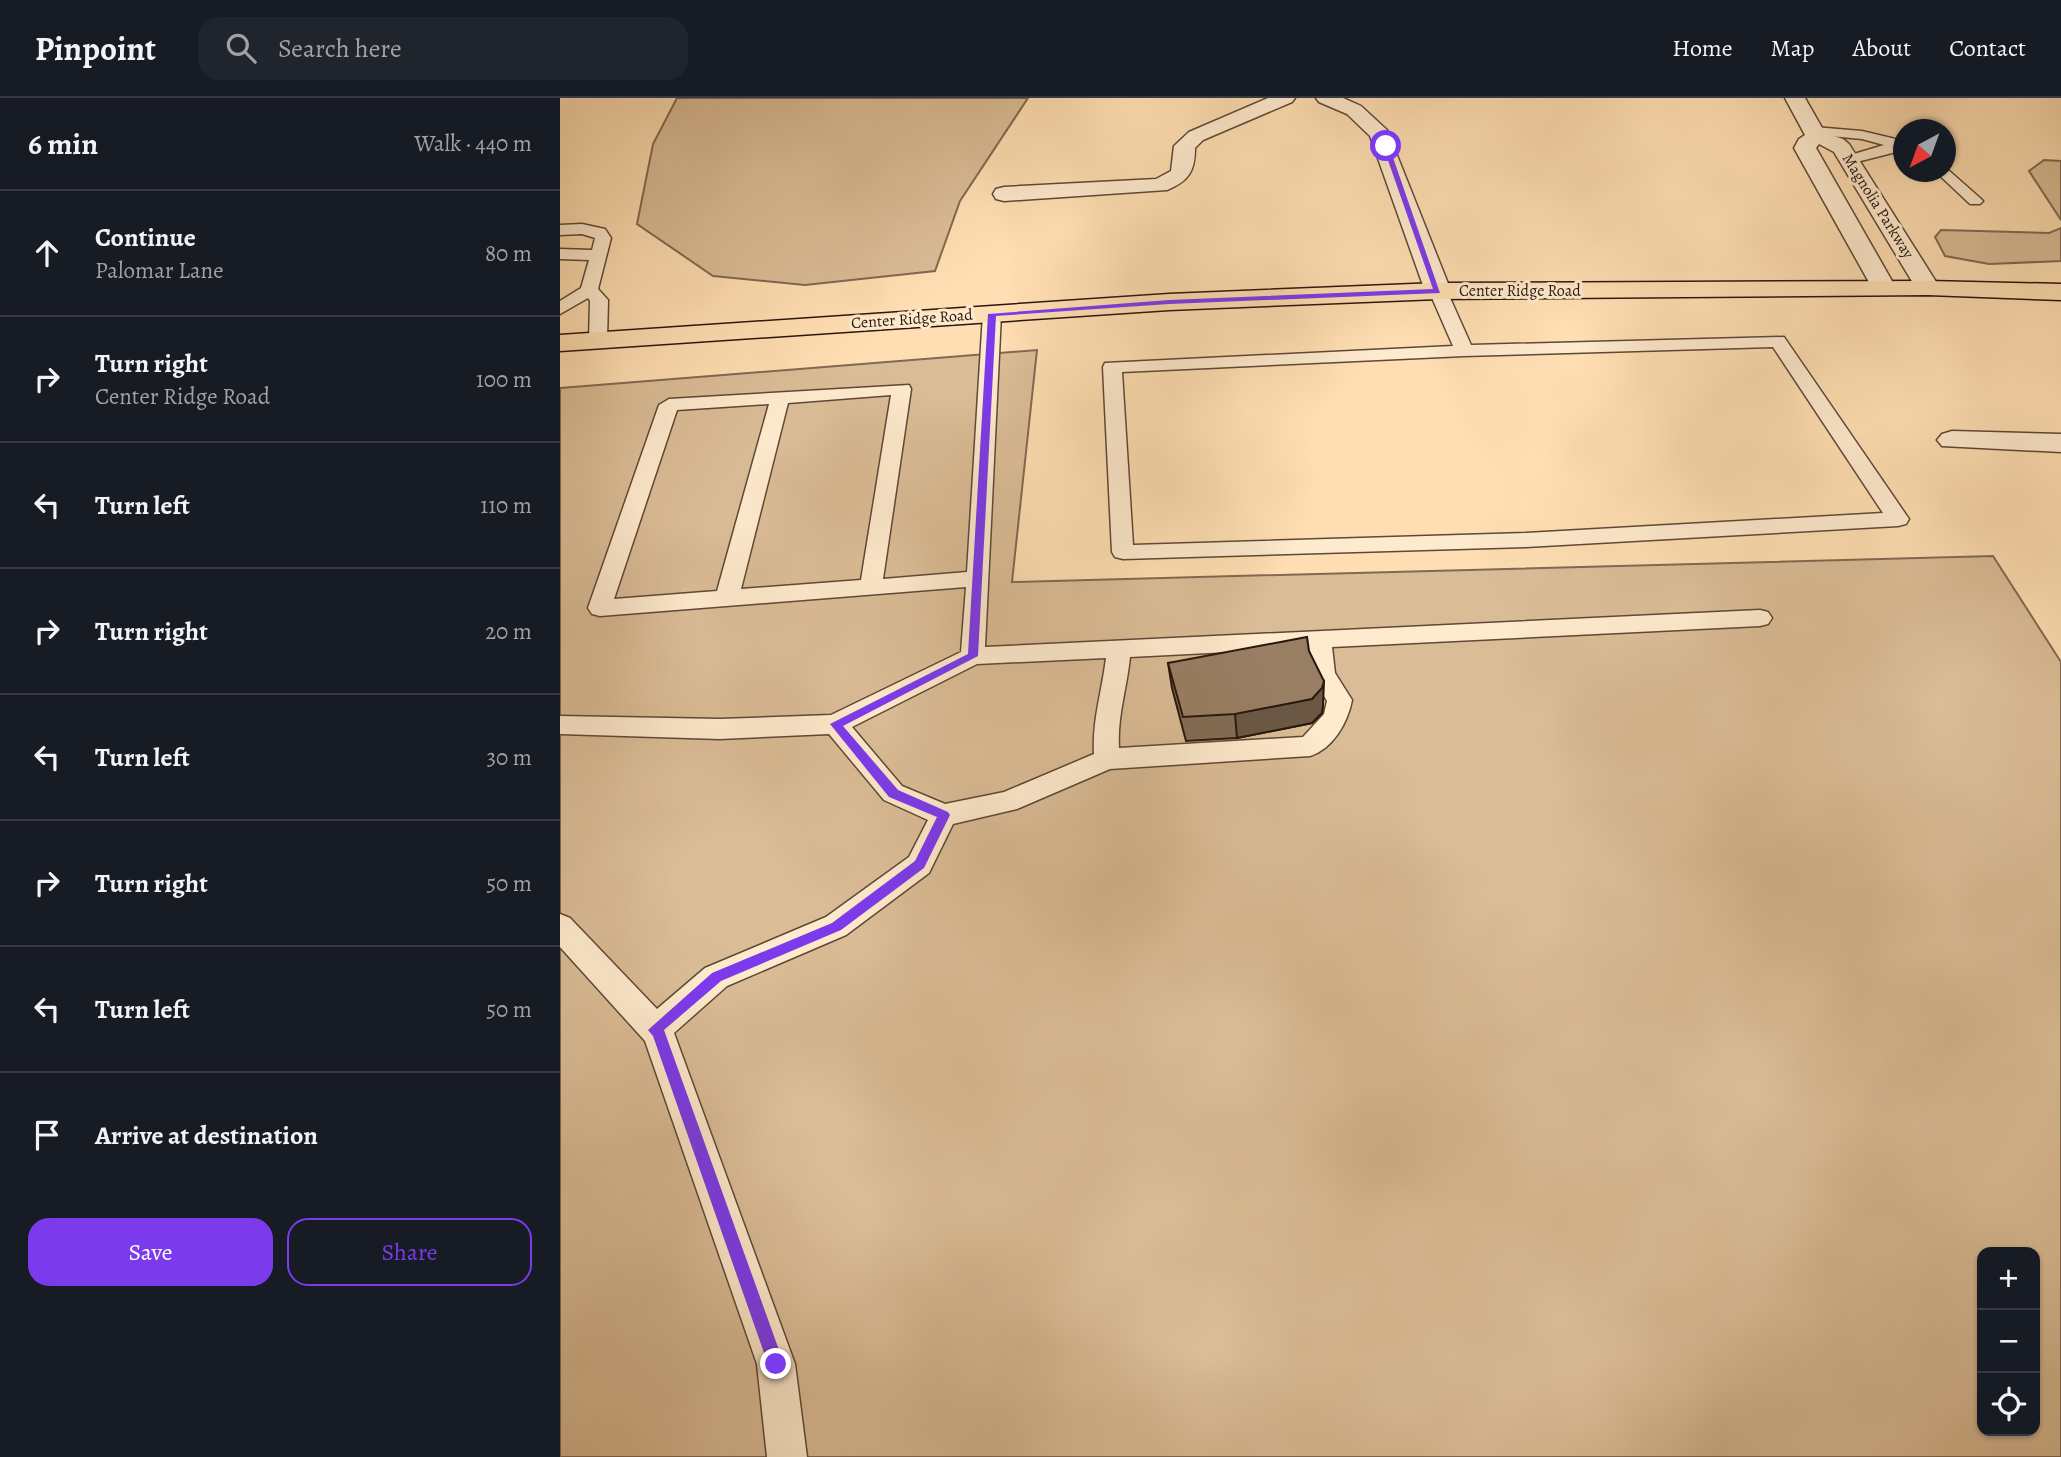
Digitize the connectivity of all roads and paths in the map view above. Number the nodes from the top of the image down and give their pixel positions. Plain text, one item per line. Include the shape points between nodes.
1 (1285, 98) edge
2 (1326, 98) edge
3 (1796, 98) edge
4 (1816, 134) junction
5 (1893, 143) edge
6 (1893, 148) edge
7 (1849, 160) junction
8 (1954, 182) edge
9 (1004, 194) dead end
10 (1975, 201) dead end
11 (560, 230) edge
12 (560, 254) edge
13 (598, 255) junction
14 (1884, 288) junction
15 (1928, 288) junction
16 (589, 290) junction
17 (1438, 291) junction
18 (2061, 292) edge
19 (560, 309) edge
20 (992, 314) junction
21 (598, 340) junction
22 (560, 343) edge
23 (1464, 351) junction
24 (780, 397) junction
25 (1952, 440) dead end
26 (2061, 443) edge
27 (978, 579) junction
28 (871, 586) junction
29 (727, 597) junction
30 (1760, 618) dead end
31 (1319, 639) junction
32 (1119, 649) junction
33 (973, 656) junction
34 (835, 724) junction
35 (564, 730) edge
36 (1107, 759) junction
37 (944, 815) junction
38 (560, 928) edge
39 (655, 1030) junction
40 (788, 1457) edge

1 - 9 street via 1196,136 1185,146 1184,172 1159,185
2 - 17 street via 1354,110 1380,134
3 - 4 street, Magnolia Parkway
4 - 5 lane via 1870,136
4 - 7 street, Magnolia Parkway via 1836,143
4 - 14 street, Magnolia Parkway via 1805,148
6 - 7 lane
7 - 15 street, Magnolia Parkway
8 - 10 lane
11 - 13 lane via 599,232 603,238
12 - 13 lane
13 - 16 lane
14 - 15 main road, Center Ridge Road
14 - 17 main road, Center Ridge Road
15 - 18 main road, Center Ridge Road
16 - 19 lane
16 - 21 lane via 599,300
17 - 20 main road, Center Ridge Road
17 - 23 lane
20 - 21 main road, Center Ridge Road
20 - 27 lane
21 - 22 main road, Center Ridge Road
23 - 23 lane via 1779,341 1898,520 1526,540 1123,552 1112,367
24 - 28 lane via 902,389
24 - 29 lane
24 - 29 lane via 668,405 600,608
25 - 26 street
27 - 28 lane
27 - 33 lane
28 - 29 lane
30 - 31 lane
31 - 32 lane
31 - 36 lane via 1323,674 1340,700 1336,718 1310,746
32 - 33 lane
32 - 36 lane via 1105,727
33 - 34 lane
34 - 35 lane
34 - 37 lane via 894,793
36 - 37 lane via 1007,802
37 - 39 lane via 919,864 836,926 716,977
38 - 39 lane
39 - 40 lane via 776,1364

